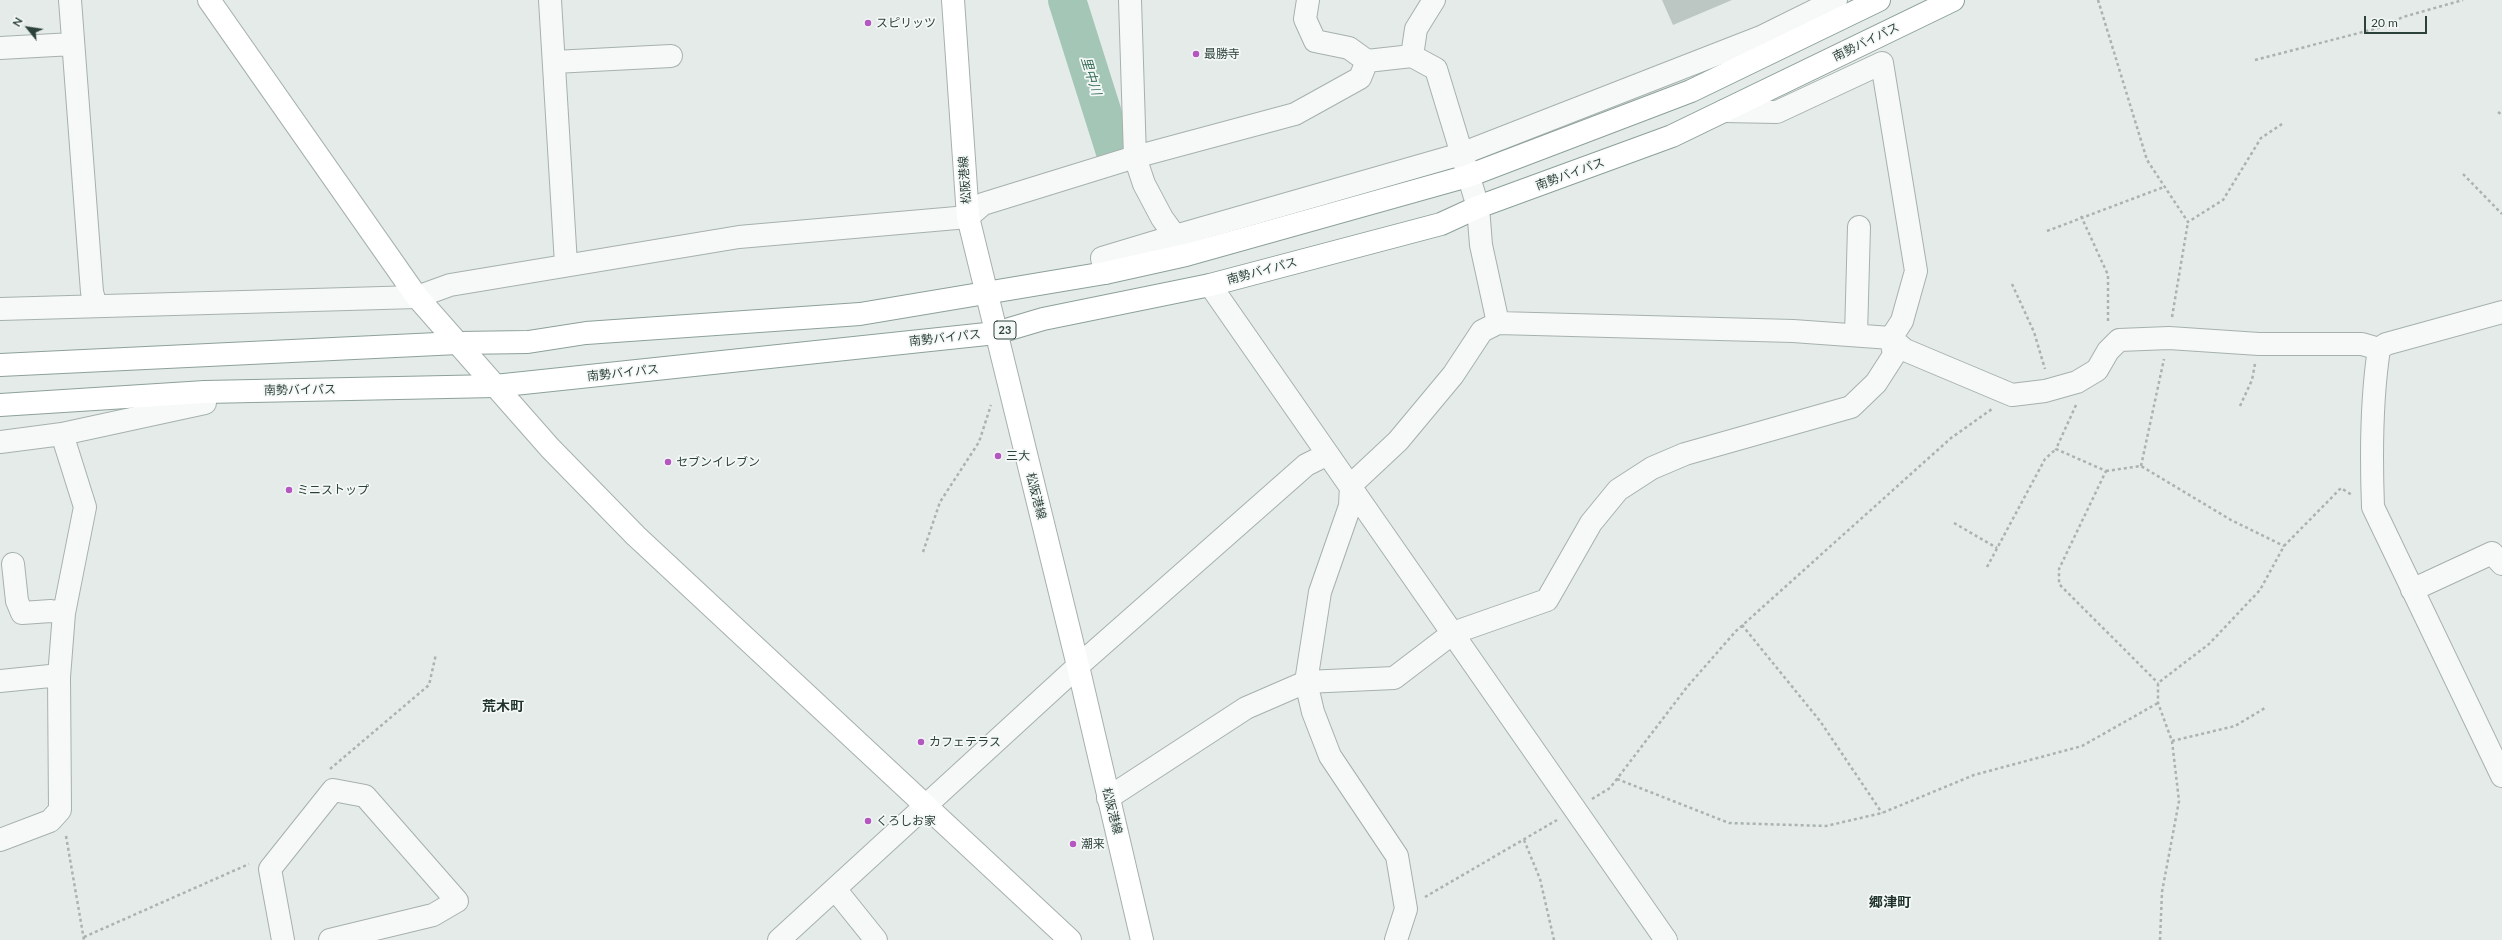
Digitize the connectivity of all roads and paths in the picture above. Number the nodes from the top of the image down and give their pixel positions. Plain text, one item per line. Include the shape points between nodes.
1 (70, 0) edge
2 (209, 0) edge
3 (550, 0) edge
4 (954, 0) edge
5 (1130, 0) edge
6 (1308, 0) edge
7 (1434, 0) edge
8 (1836, 0) edge
9 (1879, 0) edge
10 (1953, 0) edge
11 (2098, 0) edge
12 (2463, 0) edge
13 (73, 44) junction
14 (0, 48) edge
15 (671, 56) dead end
16 (1412, 56) junction
17 (2255, 60) dead end
18 (1367, 61) junction
19 (554, 62) junction
20 (1724, 111) junction
21 (2498, 112) dead end
22 (2502, 115) edge
23 (2282, 124) dead end
24 (1461, 154) junction
25 (1135, 157) junction
26 (2463, 174) dead end
27 (1468, 176) junction
28 (2164, 187) junction
29 (1478, 207) junction
30 (2502, 214) edge
31 (2081, 216) junction
32 (968, 217) junction
33 (1858, 227) dead end
34 (2047, 231) dead end
35 (1175, 236) junction
36 (566, 264) junction
37 (1105, 273) junction
38 (2012, 284) dead end
39 (1210, 285) junction
40 (985, 293) junction
41 (418, 297) junction
42 (96, 306) junction
43 (0, 309) edge
44 (2502, 312) edge
45 (1498, 322) junction
46 (996, 333) junction
47 (1856, 335) junction
48 (1891, 338) junction
49 (2119, 340) junction
50 (458, 343) junction
51 (2259, 344) junction
52 (2379, 349) junction
53 (0, 365) edge
54 (2085, 377) junction
55 (495, 386) junction
56 (2045, 391) junction
57 (205, 392) junction
58 (2012, 395) junction
59 (1011, 396) junction
60 (0, 405) edge
61 (2240, 406) dead end
62 (62, 434) junction
63 (0, 442) edge
64 (2056, 449) junction
65 (1326, 455) junction
66 (2106, 471) junction
67 (1351, 486) junction
68 (2373, 507) junction
69 (1954, 523) dead end
70 (2284, 546) junction
71 (1997, 548) junction
72 (923, 552) dead end
73 (14, 564) dead end
74 (2502, 564) edge
75 (1987, 567) dead end
76 (2412, 590) junction
77 (64, 613) junction
78 (1742, 625) junction
79 (1453, 633) junction
80 (436, 654) dead end
81 (1078, 666) junction
82 (59, 677) junction
83 (0, 682) edge
84 (1306, 682) junction
85 (2158, 683) junction
86 (2158, 703) junction
87 (2265, 708) dead end
88 (2172, 741) junction
89 (326, 773) dead end
90 (2502, 776) edge
91 (1617, 779) junction
92 (1108, 798) junction
93 (926, 806) junction
94 (60, 810) junction
95 (1576, 810) junction
96 (1882, 813) junction
97 (0, 840) edge
98 (1524, 840) junction
99 (254, 859) dead end
100 (835, 889) junction
101 (1406, 909) junction
102 (84, 939) edge
103 (283, 940) edge
104 (330, 940) edge
105 (779, 940) edge
106 (876, 940) edge
107 (1070, 940) edge
108 (1142, 940) edge
109 (1396, 940) edge
110 (1554, 940) edge
111 (1666, 940) edge
112 (2160, 940) edge

1 - 13 street
2 - 41 main road
3 - 19 street
4 - 32 main road, 松阪港線
5 - 25 street
6 - 18 street via 1305,19 1314,40 1349,48
7 - 16 street via 1416,29
8 - 24 street via 1761,37
9 - 27 main road via 1691,91
10 - 20 main road, 南勢バイパス / 23
11 - 28 path via 2147,160
12 - 17 path via 2403,17 2382,27
13 - 14 street
13 - 42 street via 92,292
15 - 19 street
16 - 18 street
16 - 24 street via 1436,69
18 - 25 street via 1360,78 1294,114
19 - 36 street
20 - 29 main road, 南勢バイパス / 23 via 1672,136
20 - 48 street via 1777,112 1882,63 1916,271 1902,321
21 - 22 path
23 - 28 path via 2261,138 2223,200 2188,222
24 - 27 street
24 - 35 street
25 - 32 street via 982,204
25 - 35 street via 1144,184
26 - 30 path
27 - 29 street
27 - 37 main road via 1186,256
28 - 31 path
29 - 39 main road, 南勢バイパス / 23 via 1441,224
29 - 45 street via 1481,245
31 - 34 path
31 - 49 path via 2108,275 2108,330
32 - 36 street via 739,237
32 - 40 main road, 松阪港線
33 - 47 street
35 - 37 street via 1102,258
36 - 41 street via 450,285
37 - 40 main road
38 - 56 path via 2036,339 2046,374
39 - 46 main road, 南勢バイパス / 23 via 1043,319
39 - 65 street
40 - 46 main road, 松阪港線
40 - 50 main road via 860,314 586,333 528,342
41 - 42 street
41 - 50 main road
42 - 43 street
44 - 52 street via 2386,344
45 - 47 street
45 - 67 street via 1482,331 1453,375 1398,441
46 - 55 main road, 南勢バイパス / 23
46 - 59 main road, 松阪港線
47 - 48 street
48 - 58 street via 1905,350
48 - 79 street via 1894,355 1876,383 1851,407 1685,454 1652,468 1618,490 1591,523 1548,600
49 - 51 street via 2169,338
49 - 54 street via 2108,351 2097,370
50 - 53 main road
50 - 55 main road
51 - 52 street via 2362,344
51 - 61 path via 2252,380
52 - 68 street via 2374,380
54 - 56 street via 2077,382
54 - 64 path via 2083,389
55 - 57 main road, 南勢バイパス / 23
55 - 93 main road via 550,448 636,536
56 - 58 street
57 - 60 main road, 南勢バイパス / 23
57 - 62 street via 205,403
58 - 78 path via 1951,438
59 - 72 path via 991,405 979,442 940,502
59 - 81 main road, 松阪港線
62 - 63 street
62 - 77 street via 85,507
64 - 66 path
64 - 71 path via 2045,459
65 - 67 street
65 - 81 street via 1306,465
66 - 70 path via 2140,466 2231,520
66 - 85 path via 2059,569 2059,584
67 - 79 street
67 - 84 street via 1350,506 1320,592
68 - 70 path via 2341,488
68 - 76 street
69 - 71 path
70 - 85 path via 2260,590 2209,644
71 - 75 path
73 - 77 street via 17,601 22,612
74 - 76 street via 2492,553
76 - 90 street
77 - 82 street
78 - 91 path via 1687,687
78 - 96 path via 1820,721
79 - 84 street via 1394,678
79 - 95 street
80 - 89 path via 429,685
81 - 92 main road, 松阪港線
81 - 93 street
82 - 83 street
82 - 94 street
84 - 92 street via 1246,708
84 - 101 street via 1313,712 1330,756 1397,856
85 - 86 path
86 - 88 path
86 - 96 path via 2082,746 1974,775
87 - 88 path via 2235,726
88 - 112 path via 2178,801 2162,892
91 - 95 path via 1610,788
91 - 96 path via 1729,823 1826,826
92 - 108 main road, 松阪港線
93 - 100 street
93 - 107 main road
94 - 97 street via 50,821
94 - 102 path
95 - 98 path
95 - 111 street
98 - 101 path
98 - 110 path via 1540,879
99 - 102 path via 249,864
100 - 105 street
100 - 106 street
101 - 109 street
103 - 104 street via 270,869 333,790 365,796 456,901 433,915

